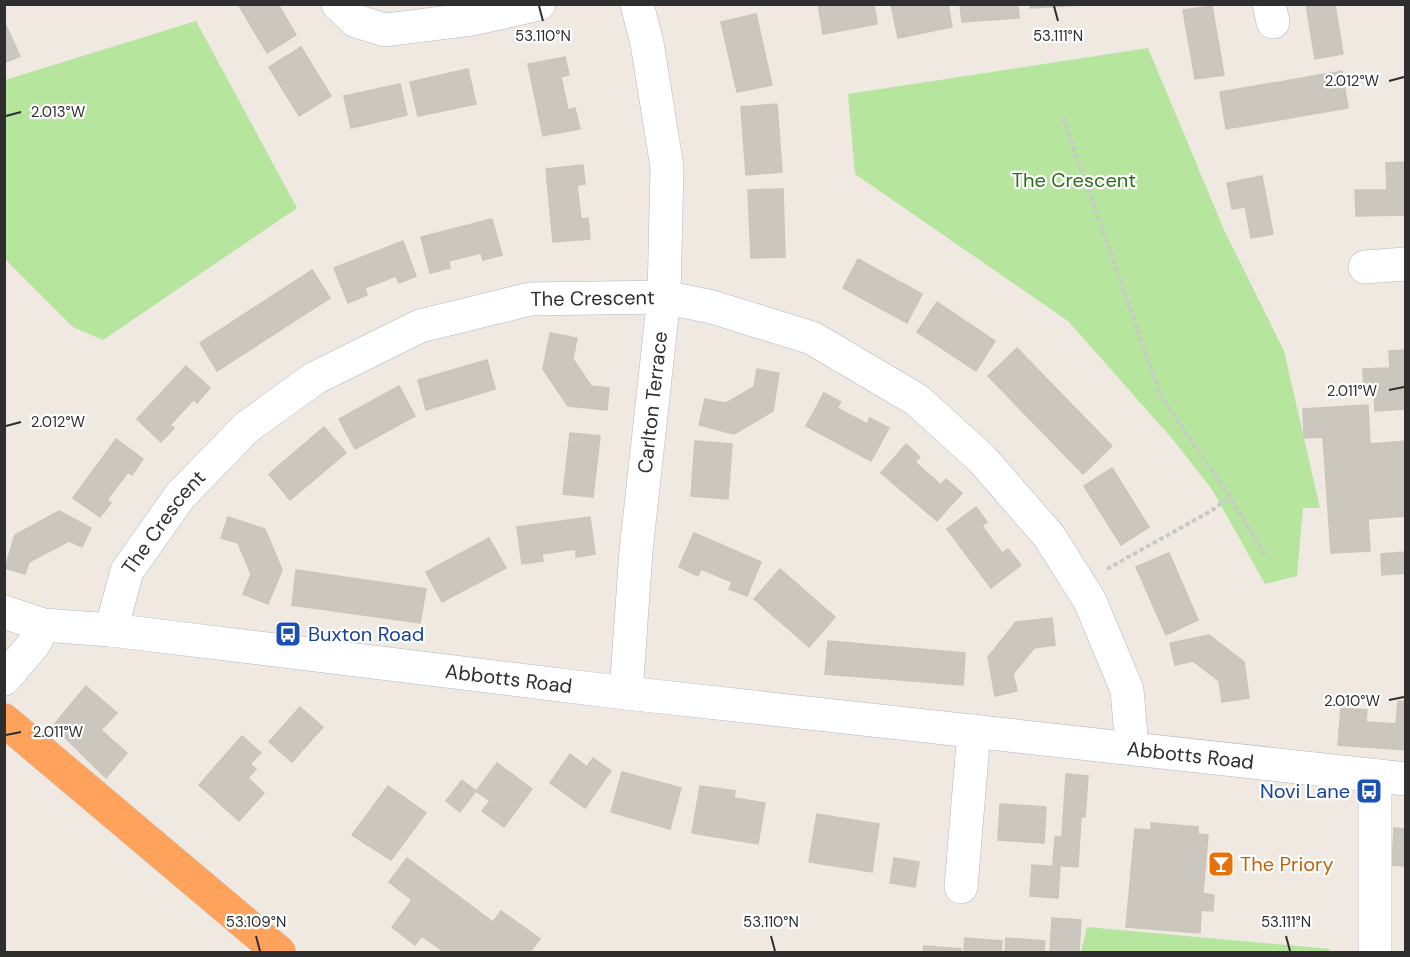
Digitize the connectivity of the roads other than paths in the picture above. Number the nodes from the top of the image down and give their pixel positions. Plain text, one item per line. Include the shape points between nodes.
1 (338, 4) edge
2 (539, 4) edge
3 (637, 4) edge
4 (1406, 264) edge
5 (1365, 267) dead end
6 (664, 297) junction
7 (4, 612) edge
8 (43, 625) junction
9 (111, 630) junction
10 (4, 680) edge
11 (626, 693) junction
12 (4, 720) edge
13 (974, 731) junction
14 (1132, 748) junction
15 (1390, 777) edge
16 (961, 887) dead end
17 (263, 948) edge
18 (1375, 952) edge

1 - 2 street via 356,21 385,30 473,19
3 - 6 street, Carlton Terrace via 667,167
4 - 5 street
6 - 9 street, The Crescent via 530,299 420,326 315,378 247,427 180,496 127,571
6 - 11 street, Carlton Terrace via 636,551
6 - 14 street, The Crescent via 812,338 917,400 982,459 1049,536 1090,601 1126,690
7 - 8 street, Abbotts Road
8 - 9 street, Abbotts Road
8 - 10 street via 34,644
9 - 11 street, Abbotts Road
11 - 13 street, Abbotts Road
12 - 17 highway
13 - 14 street, Abbotts Road
13 - 16 street
14 - 15 street, Abbotts Road
15 - 18 street

